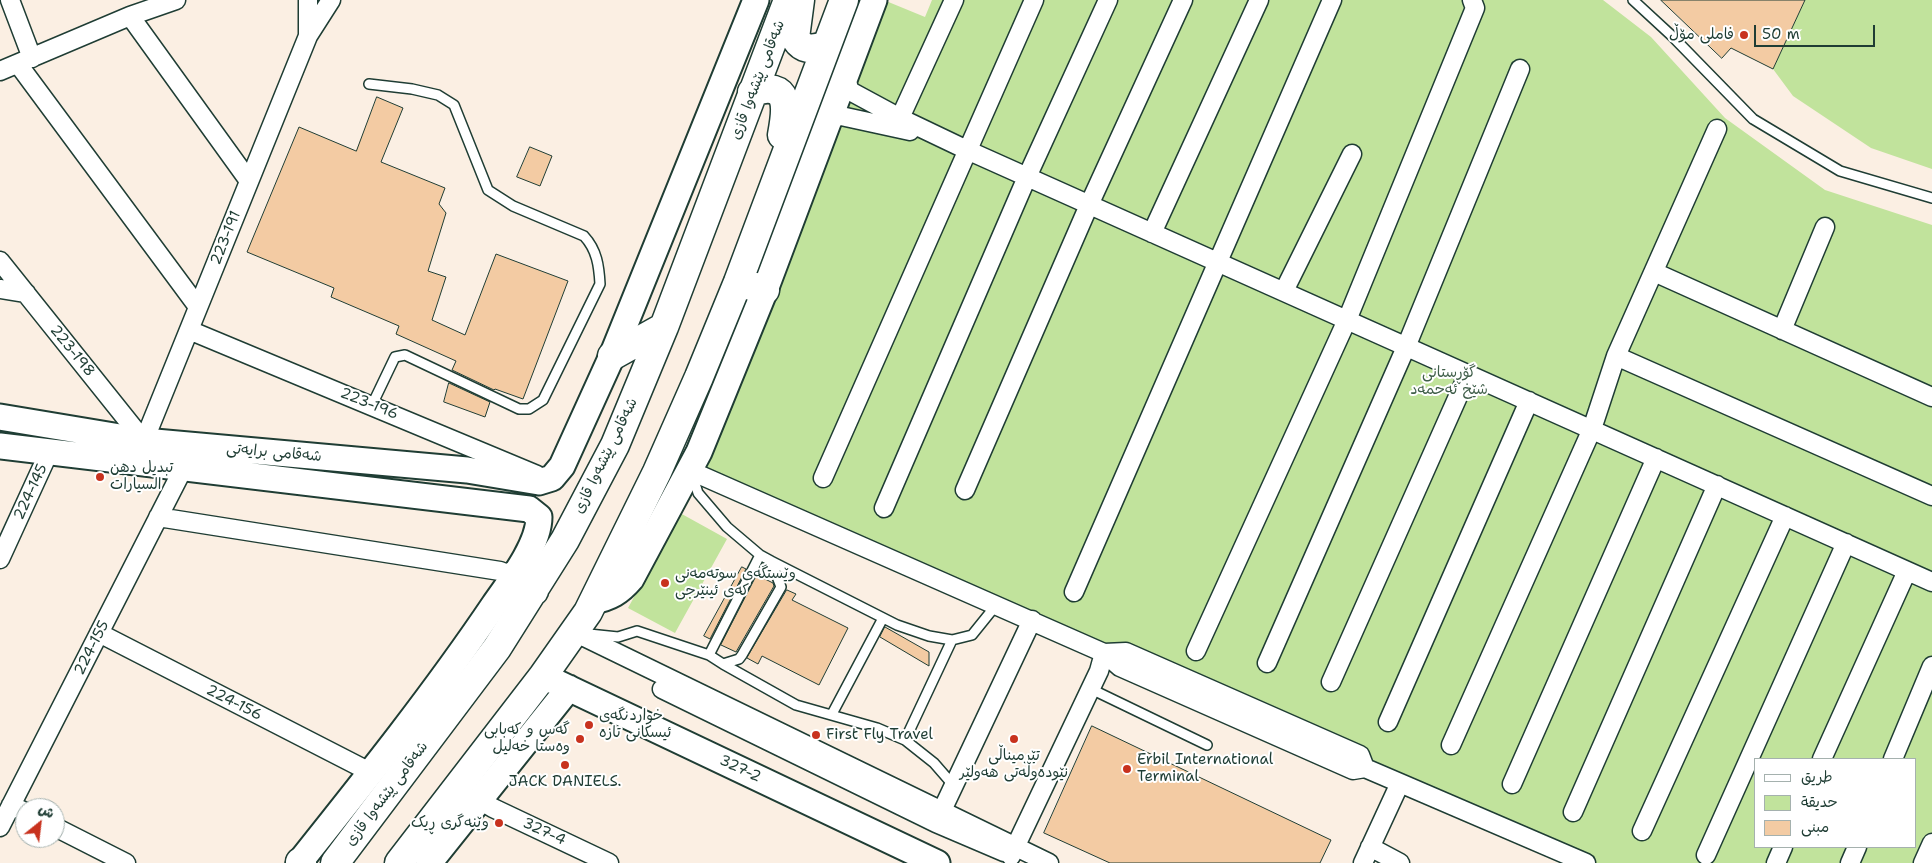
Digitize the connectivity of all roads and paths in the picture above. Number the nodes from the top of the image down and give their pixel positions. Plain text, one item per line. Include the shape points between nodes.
1 (10, 0) edge
2 (176, 0) edge
3 (308, 0) edge
4 (331, 0) edge
5 (756, 0) edge
6 (788, 0) edge
7 (800, 0) edge
8 (844, 0) edge
9 (874, 0) edge
10 (954, 0) edge
11 (1034, 0) edge
12 (1108, 0) edge
13 (1183, 0) edge
14 (1259, 0) edge
15 (1332, 0) edge
16 (1472, 0) edge
17 (1633, 0) edge
18 (130, 16) junction
19 (308, 36) junction
20 (826, 45) junction
21 (25, 61) junction
22 (1520, 69) dead end
23 (0, 72) edge
24 (844, 74) junction
25 (369, 84) dead end
26 (752, 92) junction
27 (900, 118) junction
28 (828, 119) junction
29 (1717, 129) dead end
30 (967, 150) junction
31 (1352, 154) dead end
32 (1027, 177) junction
33 (249, 181) junction
34 (773, 186) junction
35 (1932, 198) edge
36 (1089, 205) junction
37 (1825, 227) dead end
38 (1152, 232) junction
39 (0, 261) edge
40 (1219, 263) junction
41 (1654, 272) junction
42 (738, 282) junction
43 (0, 289) edge
44 (765, 290) junction
45 (1284, 292) junction
46 (26, 293) junction
47 (198, 307) junction
48 (1347, 320) junction
49 (664, 327) junction
50 (189, 330) junction
51 (1782, 330) junction
52 (1406, 346) junction
53 (612, 356) junction
54 (1616, 356) junction
55 (1468, 374) junction
56 (1930, 391) edge
57 (1529, 401) junction
58 (372, 405) junction
59 (0, 417) edge
60 (1592, 429) junction
61 (144, 441) junction
62 (0, 446) edge
63 (49, 452) junction
64 (282, 455) junction
65 (1656, 458) junction
66 (183, 469) junction
67 (690, 471) junction
68 (823, 478) dead end
69 (548, 479) junction
70 (284, 480) junction
71 (1717, 486) junction
72 (965, 490) dead end
73 (1932, 496) edge
74 (884, 508) dead end
75 (1785, 516) junction
76 (158, 517) junction
77 (1846, 543) junction
78 (760, 555) junction
79 (0, 559) edge
80 (771, 562) junction
81 (1907, 571) junction
82 (1932, 582) edge
83 (523, 584) junction
84 (1074, 592) dead end
85 (593, 601) junction
86 (997, 604) junction
87 (883, 618) junction
88 (1032, 620) junction
89 (99, 633) junction
90 (571, 636) junction
91 (952, 640) junction
92 (1196, 650) dead end
93 (1104, 653) junction
94 (709, 655) junction
95 (1267, 663) dead end
96 (723, 664) junction
97 (1932, 666) edge
98 (543, 676) junction
99 (1331, 682) dead end
100 (568, 688) junction
101 (1091, 689) junction
102 (832, 714) junction
103 (1388, 722) dead end
104 (905, 740) junction
105 (1207, 745) dead end
106 (1451, 745) dead end
107 (1822, 758) edge
108 (1893, 758) edge
109 (370, 772) junction
110 (1400, 783) junction
111 (1512, 784) dead end
112 (954, 786) junction
113 (23, 798) edge
114 (480, 800) junction
115 (15, 812) edge
116 (1573, 812) dead end
117 (939, 817) junction
118 (0, 827) edge
119 (1642, 831) dead end
120 (65, 833) edge
121 (1932, 843) edge
122 (1783, 848) edge
123 (1857, 848) edge
124 (1016, 855) edge
125 (1366, 855) edge
126 (1706, 855) dead end
127 (909, 857) edge
128 (601, 861) edge
129 (126, 863) edge
130 (300, 863) edge
131 (335, 863) edge
132 (399, 863) edge
133 (429, 863) edge
134 (937, 863) edge
135 (1049, 863) edge
136 (1400, 863) edge
137 (1586, 863) edge
138 (1776, 863) edge
139 (1850, 863) edge
140 (1924, 863) edge

1 - 21 street
2 - 18 street
3 - 19 street
4 - 19 street
5 - 53 street
6 - 26 highway, شەقامی پێشەوا قازی
7 - 20 highway via 795,38 807,49
8 - 20 highway
9 - 24 street
10 - 27 street
11 - 30 street
12 - 32 street
13 - 36 street
14 - 38 street
15 - 40 street
16 - 48 street via 1475,8
17 - 35 lane via 1753,118 1840,171
18 - 21 street
18 - 33 street
19 - 33 street, 223-191
20 - 34 highway
21 - 23 street
21 - 47 street
22 - 52 street
24 - 27 street via 850,91
24 - 28 street
25 - 58 lane via 438,95 454,105 488,190 513,206 584,236 592,245 599,266 600,284 542,400 529,409 519,409 405,355 395,357
26 - 34 highway via 772,89 785,99 787,112
26 - 49 highway, شەقامی پێشەوا قازی
27 - 30 street
28 - 30 street via 841,116 887,125
28 - 44 street
29 - 41 street
30 - 32 street
30 - 68 street
31 - 45 street
32 - 36 street
32 - 74 street
33 - 47 street, 223-191
34 - 42 highway
36 - 38 street
36 - 72 street
37 - 51 street
38 - 40 street
39 - 46 street, 223-198
40 - 45 street
40 - 84 street
41 - 51 street
41 - 54 street
42 - 44 highway
42 - 85 highway via 679,425
43 - 46 street
44 - 67 street
45 - 48 street
46 - 61 street, 223-198
47 - 50 street, 223-191
48 - 52 street
48 - 92 street
49 - 53 highway
49 - 83 highway, شەقامی پێشەوا قازی via 615,445 565,540
50 - 58 street, 223-196
50 - 61 street, 223-191
51 - 56 street
52 - 55 street
52 - 95 street
53 - 69 street via 562,466
54 - 60 street
54 - 73 street
55 - 57 street
55 - 99 street
57 - 60 street
57 - 103 street
58 - 69 street, 223-196
59 - 61 street, شەقامی برایەتی
60 - 65 street
60 - 106 street
61 - 64 street, شەقامی برایەتی
62 - 63 street, شەقامی برایەتی
63 - 66 street, شەقامی برایەتی
63 - 79 street, 224-145
64 - 69 street, شەقامی برایەتی via 467,470 539,482
64 - 70 street
65 - 71 street
65 - 111 street
66 - 70 street, شەقامی برایەتی
66 - 76 street, 224-155
67 - 78 lane via 698,493 727,526
67 - 85 street via 632,579 606,599
67 - 86 street
70 - 83 street, شەقامی برایەتی via 529,509 539,517
71 - 75 street
71 - 116 street
75 - 77 street
75 - 119 street
76 - 83 street via 500,571
76 - 89 street, 224-155
77 - 81 street
77 - 126 street
78 - 80 lane
78 - 94 lane
80 - 87 lane
80 - 96 lane via 781,587 739,659
81 - 82 street
81 - 107 street
83 - 109 street via 460,656
83 - 131 highway, شەقامی پێشەوا قازی via 497,648
85 - 90 highway
86 - 88 street
86 - 91 lane via 972,635
87 - 91 lane via 929,636
87 - 102 lane
88 - 93 street
88 - 112 street
89 - 109 street, 224-156
89 - 113 street, 224-155
90 - 94 lane via 618,637 637,631
90 - 98 highway
90 - 117 street via 754,736
91 - 104 lane
93 - 101 street
93 - 110 street via 1126,652 1360,755 1364,768
94 - 96 lane
96 - 102 lane via 796,706
97 - 108 street
98 - 100 street, 327-2
98 - 132 highway
100 - 114 street
100 - 127 street, 327-2
101 - 105 lane
101 - 124 street
102 - 104 lane
104 - 112 lane via 934,763
109 - 130 street
110 - 125 street
110 - 137 street
112 - 117 street
114 - 128 street, 327-4
114 - 133 street
115 - 118 street, 224-155
117 - 124 street
120 - 129 street
121 - 140 street
122 - 138 street
123 - 139 street
124 - 135 street
125 - 136 street
127 - 134 street, 327-2

